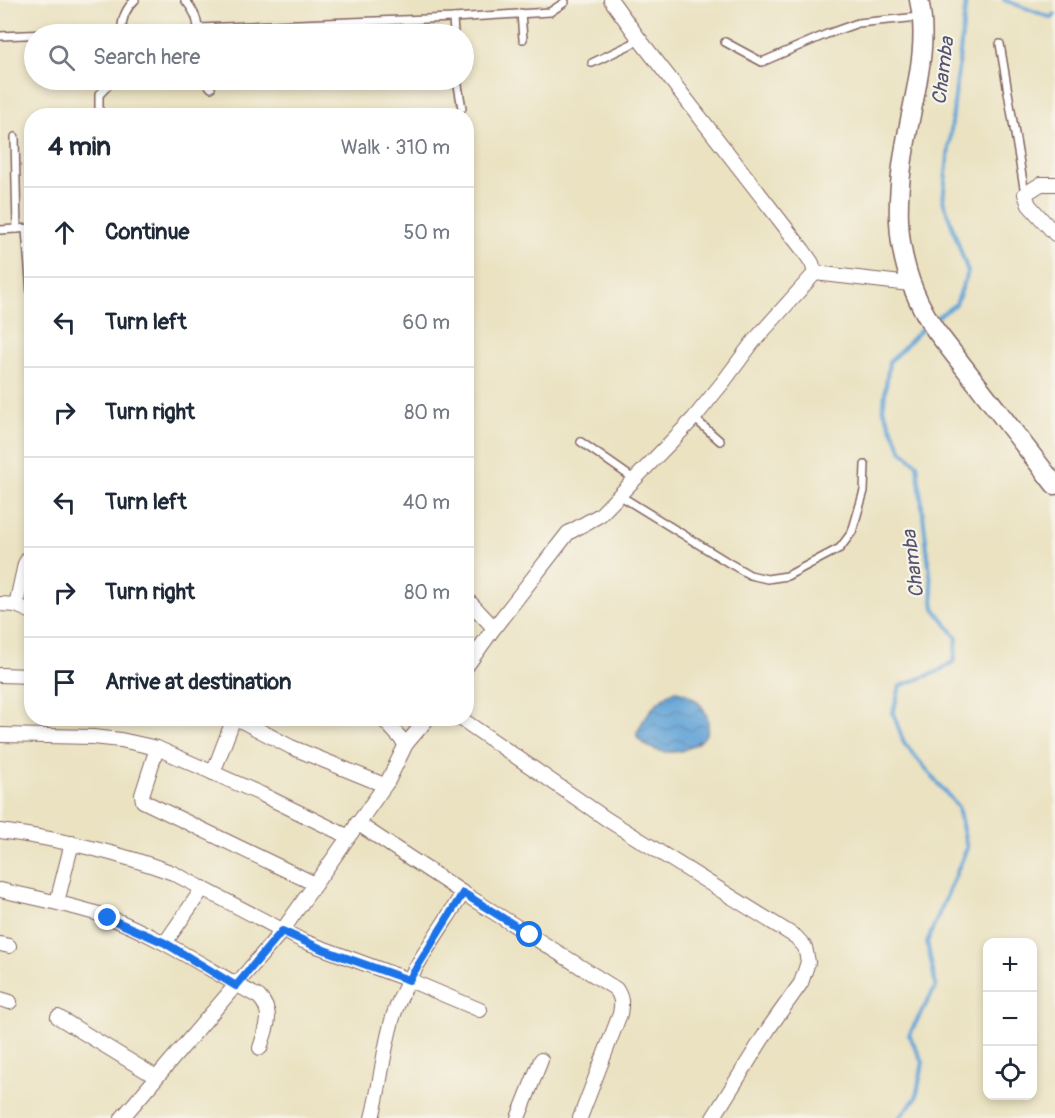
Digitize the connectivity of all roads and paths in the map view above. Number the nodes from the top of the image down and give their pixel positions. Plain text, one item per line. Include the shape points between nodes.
1 (184, 0) edge
2 (611, 0) edge
3 (132, 1) edge
4 (565, 2) dead end
5 (921, 8) edge
6 (521, 13) junction
7 (453, 18) junction
8 (124, 24) edge
9 (197, 24) edge
10 (344, 24) edge
11 (453, 24) edge
12 (24, 35) edge
13 (0, 36) edge
14 (523, 39) dead end
15 (639, 40) junction
16 (725, 42) dead end
17 (1000, 44) dead end
18 (592, 63) dead end
19 (103, 90) edge
20 (459, 90) edge
21 (99, 108) edge
22 (462, 108) dead end
23 (15, 137) dead end
24 (1055, 184) edge
25 (1026, 188) junction
26 (17, 229) junction
27 (24, 229) edge
28 (0, 230) edge
29 (1055, 234) edge
30 (815, 273) junction
31 (910, 284) junction
32 (694, 418) junction
33 (720, 441) dead end
34 (581, 442) dead end
35 (865, 465) dead end
36 (634, 479) junction
37 (1055, 485) edge
38 (619, 495) junction
39 (24, 569) edge
40 (0, 604) edge
41 (16, 605) junction
42 (474, 607) edge
43 (24, 608) edge
44 (494, 628) junction
45 (474, 657) edge
46 (0, 675) edge
47 (24, 676) edge
48 (232, 726) edge
49 (250, 726) edge
50 (389, 726) edge
51 (421, 726) edge
52 (472, 726) edge
53 (0, 735) edge
54 (406, 744) junction
55 (157, 748) junction
56 (213, 773) junction
57 (384, 785) junction
58 (357, 823) junction
59 (0, 831) edge
60 (347, 836) junction
61 (72, 843) junction
62 (315, 884) junction
63 (203, 888) junction
64 (0, 890) edge
65 (463, 893) junction
66 (57, 902) junction
67 (282, 931) junction
68 (165, 943) junction
69 (409, 980) junction
70 (236, 986) junction
71 (480, 1010) dead end
72 (58, 1017) dead end
73 (260, 1048) dead end
74 (541, 1060) dead end
75 (156, 1077) junction
76 (127, 1117) edge
77 (372, 1118) edge
78 (518, 1118) edge
79 (580, 1118) edge
80 (713, 1118) edge

1 - 9 lane
2 - 15 street
3 - 8 lane
4 - 6 lane via 550,12
5 - 16 lane via 858,23 762,62
5 - 31 main road via 922,54 900,167 897,217
6 - 7 lane
6 - 14 lane
7 - 10 lane
7 - 11 lane
12 - 13 lane
15 - 18 lane
15 - 30 street via 803,250
17 - 25 lane
19 - 21 lane via 99,94
20 - 22 lane
23 - 26 lane
24 - 25 street
25 - 29 street via 1029,205
26 - 27 lane
26 - 28 lane
30 - 31 street
30 - 32 street via 753,342
31 - 37 main road via 932,325
32 - 33 lane
32 - 36 street
34 - 36 lane
35 - 38 lane via 864,491 852,532 840,548 787,576 767,579 750,575
36 - 38 street
38 - 44 street via 600,515 568,533
39 - 41 street
40 - 41 street
41 - 43 street
42 - 44 street
44 - 45 street
46 - 47 street
48 - 56 street
49 - 57 street
50 - 54 street
51 - 54 street
52 - 80 street via 608,820 796,937 805,947 808,962 801,983
53 - 55 street via 93,737
54 - 57 street
55 - 56 street
55 - 62 street via 143,801
56 - 60 street
57 - 58 street
58 - 60 street
58 - 65 street
59 - 61 street
60 - 62 street
61 - 63 street via 157,867
61 - 66 street
62 - 67 street
63 - 67 street
63 - 68 street
64 - 66 street
65 - 69 street
65 - 79 street via 610,984 621,996 620,1014
66 - 68 street via 108,918
67 - 69 street
67 - 70 street
68 - 70 street
69 - 71 street
69 - 77 street via 394,1013
70 - 73 street via 259,997 268,1009
70 - 75 street
72 - 75 street
74 - 78 street
75 - 76 street

